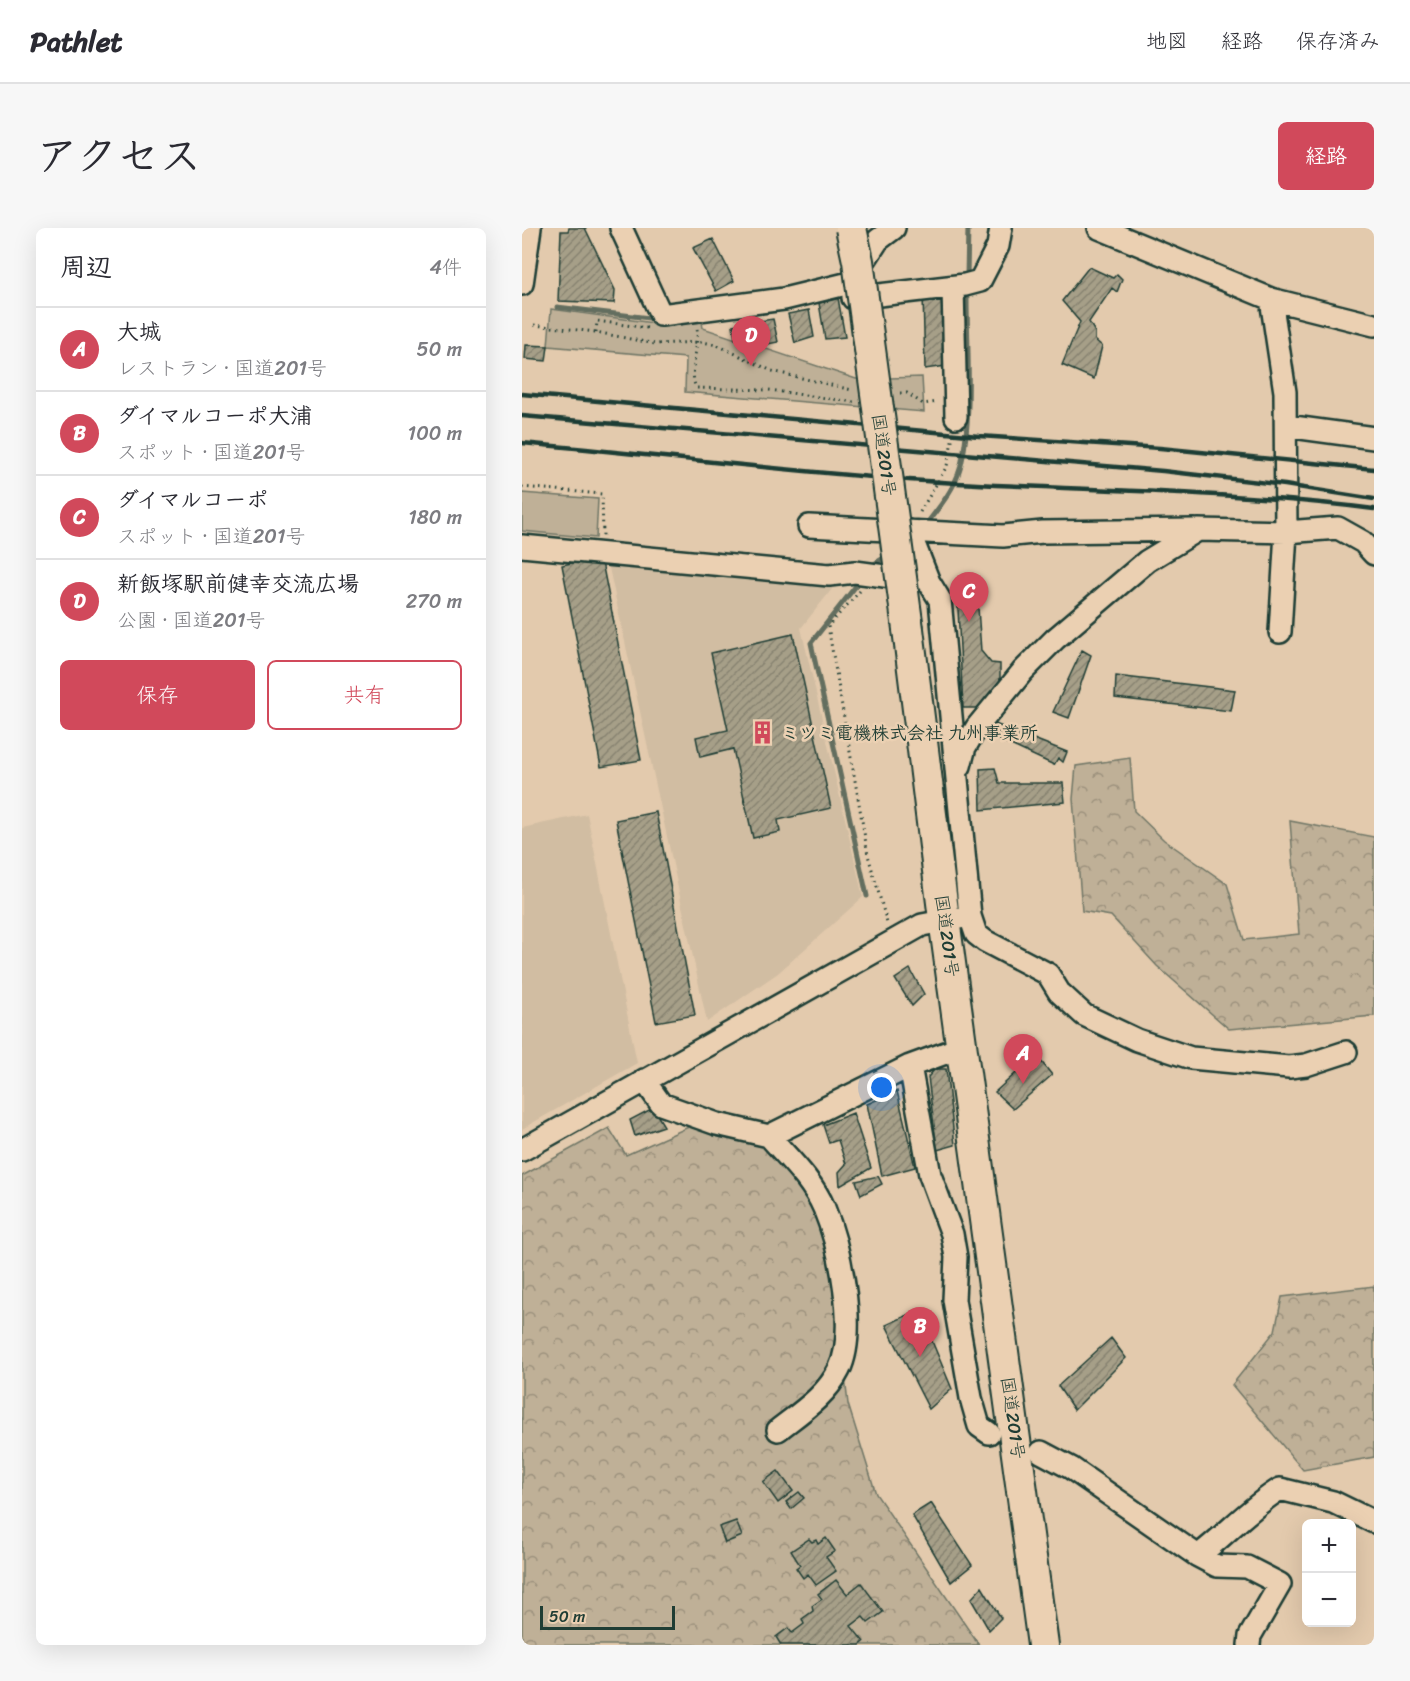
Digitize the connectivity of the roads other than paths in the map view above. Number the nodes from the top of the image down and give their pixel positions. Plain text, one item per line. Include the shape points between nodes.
1 (530, 228) edge
2 (621, 228) edge
3 (851, 228) edge
4 (894, 228) edge
5 (1001, 228) edge
6 (1099, 228) edge
7 (850, 283) junction
8 (522, 285) edge
9 (953, 287) junction
10 (1271, 299) junction
11 (1374, 325) edge
12 (956, 417) road end
13 (1286, 426) junction
14 (1374, 438) edge
15 (809, 526) dead end
16 (1198, 530) junction
17 (909, 531) junction
18 (1286, 532) junction
19 (522, 546) edge
20 (1374, 554) edge
21 (929, 582) junction
22 (1280, 632) dead end
23 (958, 772) junction
24 (957, 917) junction
25 (962, 1047) junction
26 (1346, 1052) dead end
27 (910, 1066) junction
28 (644, 1080) junction
29 (769, 1136) junction
30 (522, 1150) edge
31 (778, 1430) dead end
32 (989, 1433) dead end
33 (1041, 1452) dead end
34 (1374, 1522) edge
35 (1198, 1556) junction
36 (1043, 1645) edge
37 (1249, 1645) edge

1 - 8 street
2 - 7 street via 661,315 784,299
3 - 24 highway, 国道201号, bridge via 908,629
4 - 7 street via 878,240
5 - 9 street via 998,246 980,281
6 - 10 street
7 - 9 street via 853,298
9 - 12 street
10 - 11 street
10 - 13 street
13 - 14 street
13 - 18 street
15 - 17 street
16 - 17 street via 1003,536
16 - 18 street
16 - 23 street via 1147,561 1023,671 977,727
17 - 21 street
18 - 20 street via 1338,528 1363,542
18 - 22 street
19 - 21 street via 828,575 855,572
21 - 23 street via 940,600
23 - 24 street
24 - 25 highway, 国道201号
24 - 26 street via 985,941 1048,974 1059,992 1084,1015 1137,1040 1191,1058 1289,1067
24 - 28 street via 922,925
25 - 27 street
25 - 36 highway, 国道201号
27 - 29 street
27 - 32 street via 930,1175 952,1234 956,1257 954,1300 971,1398 979,1426
28 - 29 street via 662,1104 717,1124
28 - 30 street
29 - 31 street via 805,1176 824,1208 837,1252 847,1328 840,1369 821,1396
33 - 35 street via 1071,1468
34 - 35 street via 1334,1502 1280,1489 1255,1504
35 - 37 street via 1217,1566 1246,1567 1280,1584 1250,1636

